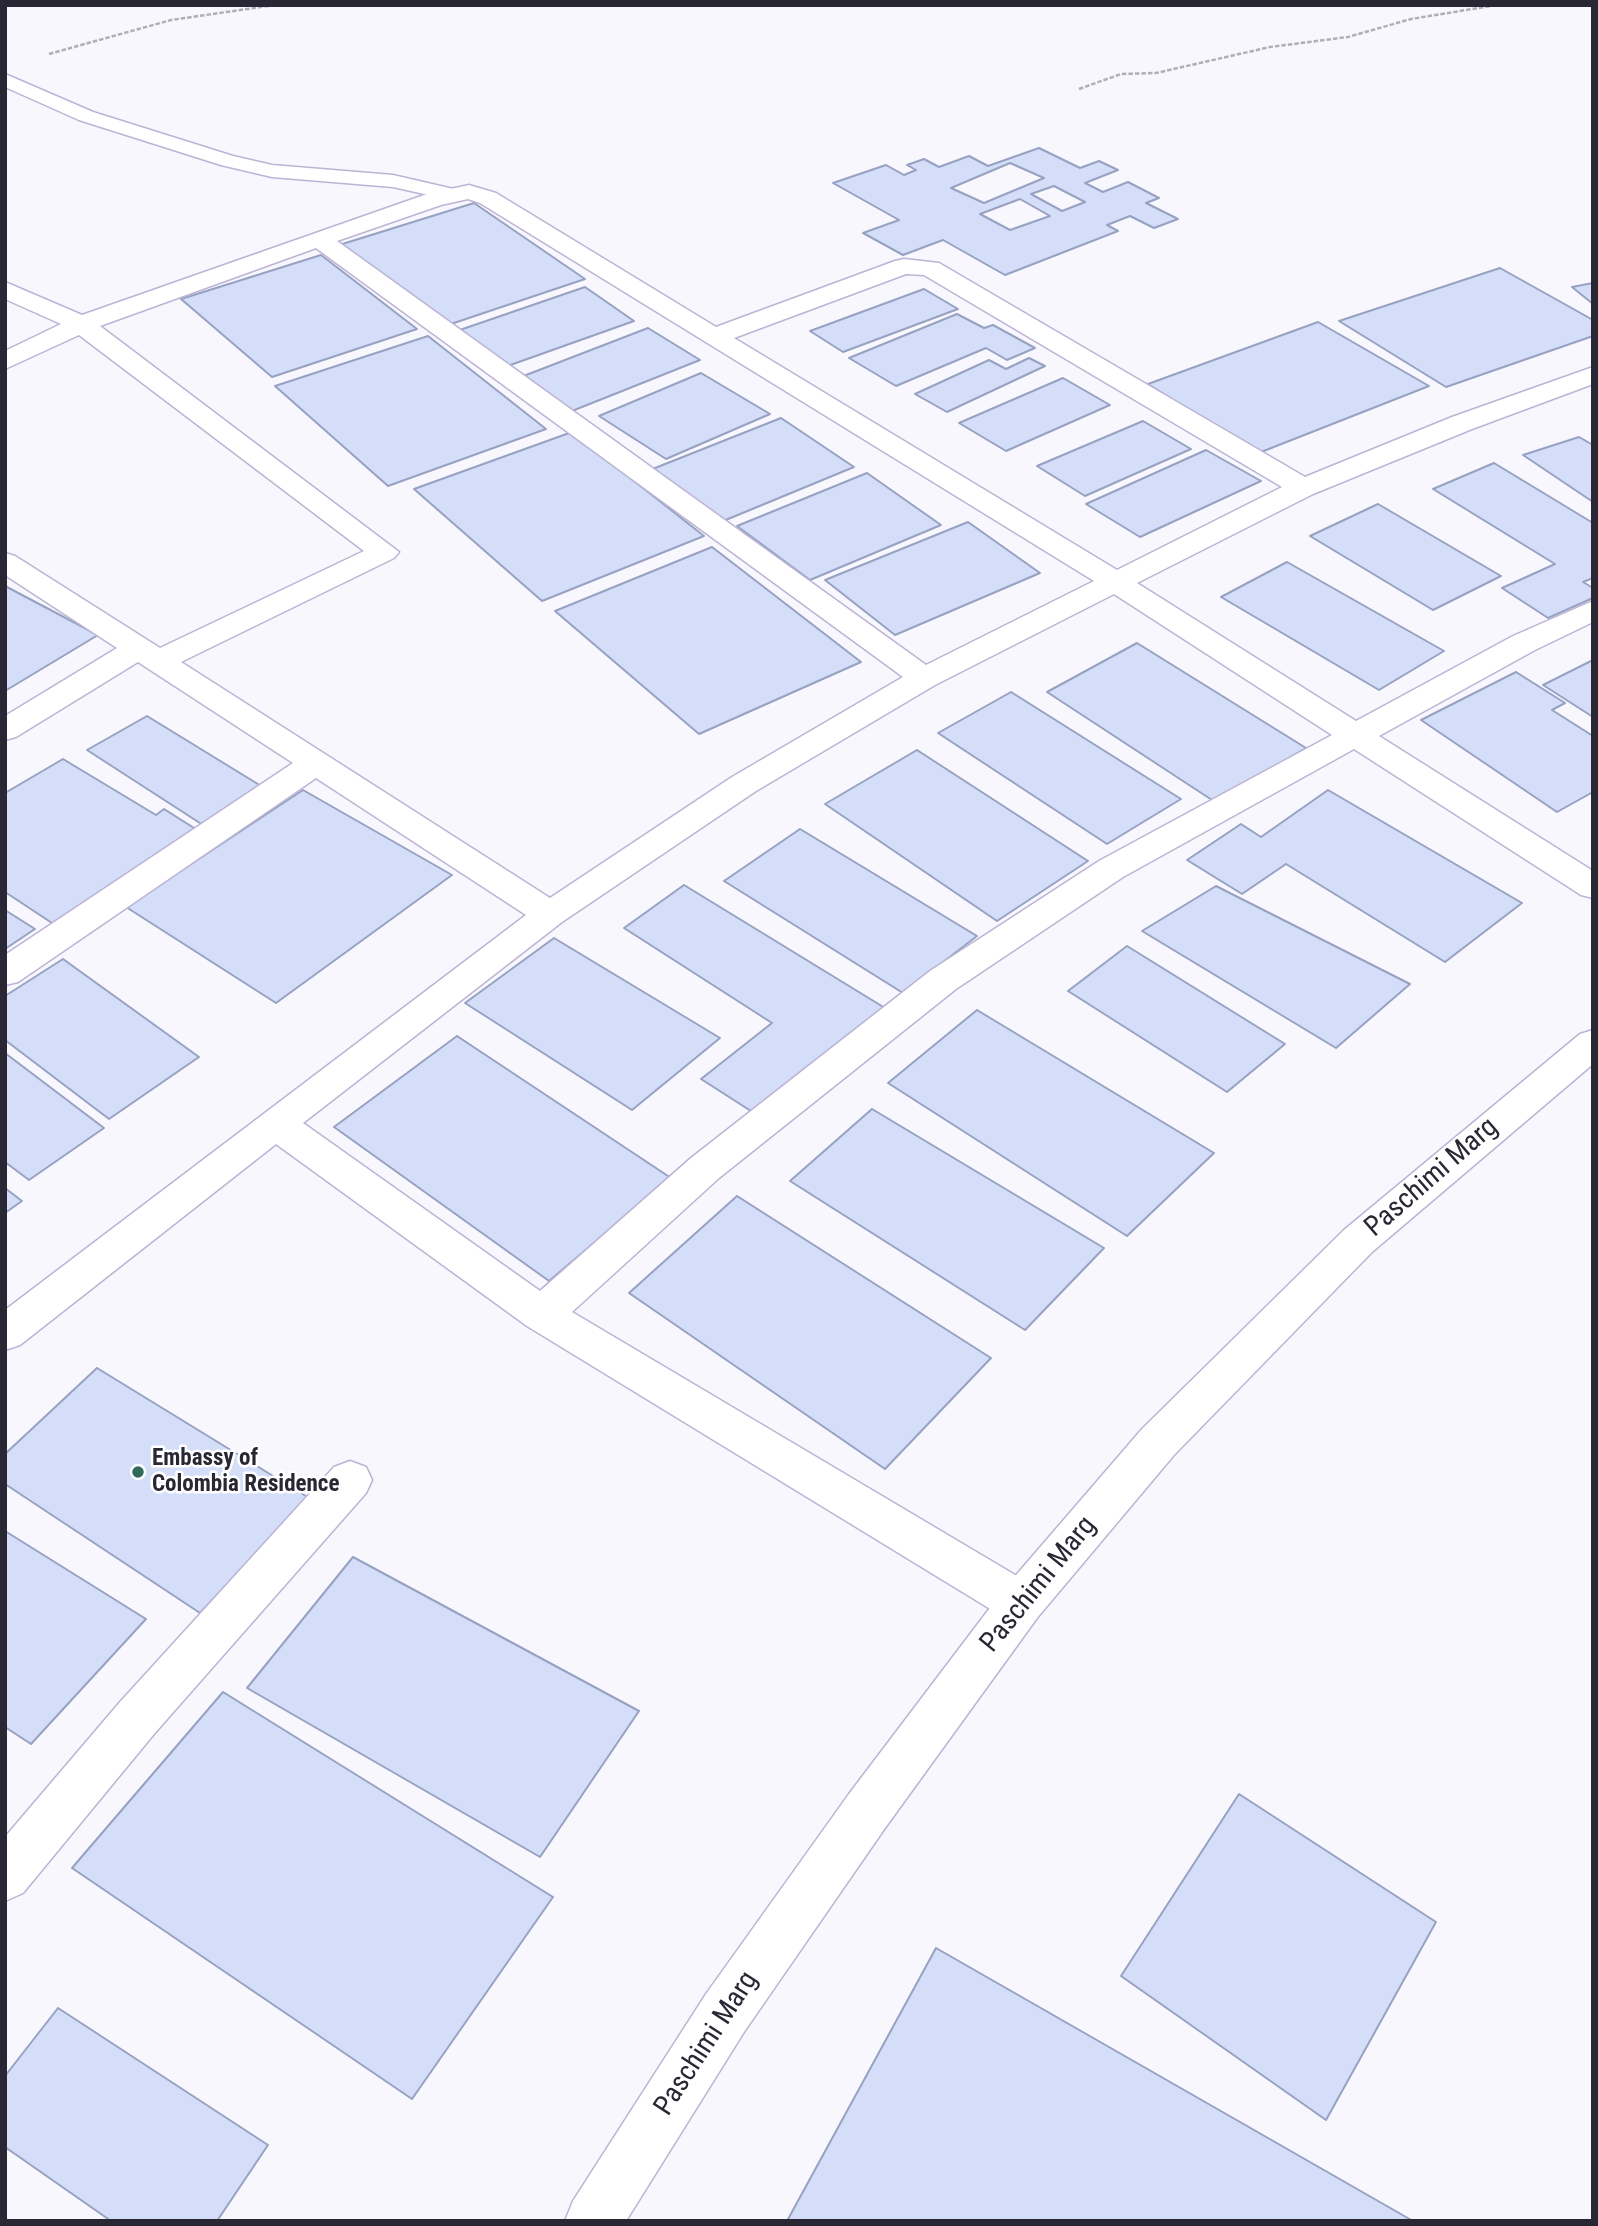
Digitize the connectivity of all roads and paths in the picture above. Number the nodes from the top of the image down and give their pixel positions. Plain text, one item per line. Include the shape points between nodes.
1 (275, 5) edge
2 (1497, 5) edge
3 (43, 56) dead end
4 (5, 80) edge
5 (1079, 89) dead end
6 (451, 194) junction
7 (319, 239) junction
8 (5, 289) edge
9 (81, 324) junction
10 (715, 336) junction
11 (5, 361) edge
12 (1593, 375) edge
13 (1303, 488) junction
14 (5, 562) edge
15 (1114, 581) junction
16 (1593, 610) edge
17 (148, 655) junction
18 (924, 678) junction
19 (5, 730) edge
20 (1353, 736) junction
21 (317, 761) junction
22 (1593, 887) edge
23 (550, 914) junction
24 (5, 973) edge
25 (1593, 1043) edge
26 (275, 1123) junction
27 (542, 1314) junction
28 (5, 1333) edge
29 (349, 1480) dead end
30 (1021, 1603) junction
31 (5, 1876) edge
32 (593, 2221) edge

1 - 3 path via 171,20 94,38
2 - 5 path via 1156,73 1121,74
4 - 6 lane via 86,116 250,166 393,181
6 - 7 street
6 - 10 street via 469,192 488,198
7 - 9 street
7 - 18 street
8 - 9 street
9 - 11 street
9 - 17 street via 384,552
10 - 13 street via 904,266 930,268
10 - 15 street
12 - 13 street
13 - 15 street
14 - 17 street
15 - 18 street
15 - 20 street
16 - 20 street
17 - 19 street
17 - 21 street
18 - 23 street via 744,784
20 - 22 street
20 - 27 street via 1111,869 943,980 705,1168
21 - 23 street
21 - 24 street
23 - 26 street
25 - 30 street, Paschimi Marg via 1358,1241 1158,1442
26 - 27 street
26 - 28 street
27 - 30 street
29 - 31 street via 136,1718
30 - 32 street, Paschimi Marg via 725,2013

